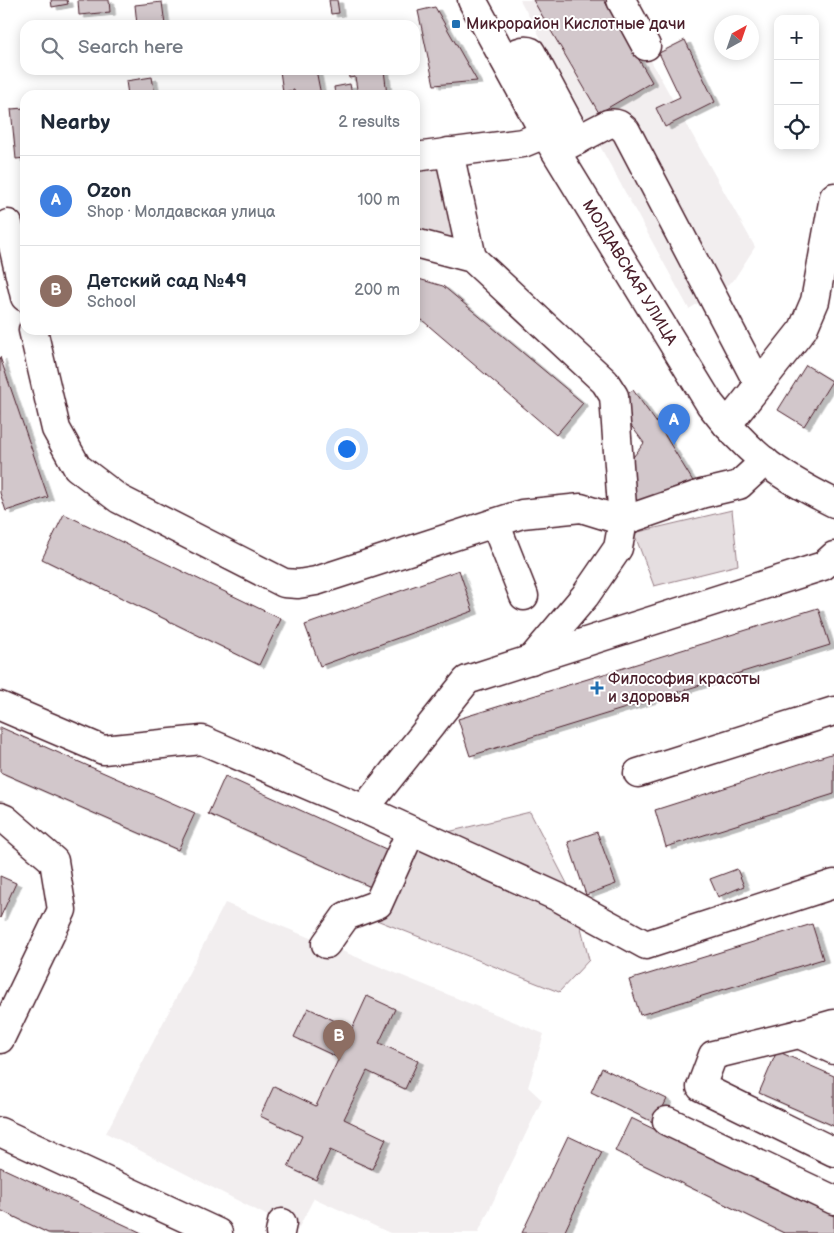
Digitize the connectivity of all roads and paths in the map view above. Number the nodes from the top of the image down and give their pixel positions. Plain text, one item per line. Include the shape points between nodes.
1 (472, 0) edge
2 (621, 0) edge
3 (646, 46) dead end
4 (560, 142) junction
5 (449, 152) junction
6 (420, 156) edge
7 (834, 198) edge
8 (11, 223) edge
9 (420, 244) edge
10 (472, 258) junction
11 (20, 271) edge
12 (34, 335) edge
13 (758, 386) junction
14 (727, 425) junction
15 (765, 461) junction
16 (834, 503) edge
17 (623, 521) junction
18 (495, 523) junction
19 (834, 556) edge
20 (524, 596) dead end
21 (531, 660) junction
22 (0, 706) edge
23 (834, 711) edge
24 (638, 773) dead end
25 (364, 809) junction
26 (0, 817) edge
27 (411, 831) junction
28 (834, 884) edge
29 (326, 944) dead end
30 (834, 1024) edge
31 (3, 1026) edge
32 (799, 1034) junction
33 (834, 1050) edge
34 (667, 1121) dead end
35 (0, 1132) edge
36 (834, 1152) edge
37 (834, 1200) edge
38 (218, 1233) edge

1 - 4 street, МОЛДАВСКАЯ УЛИЦА via 505,60
2 - 3 street
4 - 5 street
4 - 13 street via 614,123 626,131
4 - 14 street, МОЛДАВСКАЯ УЛИЦА via 710,404
5 - 6 street
5 - 10 street
7 - 13 street via 814,301 803,329
8 - 11 street
9 - 10 street
10 - 17 street via 605,382 614,396
12 - 18 street via 56,429 77,467 119,499 284,583 316,581
13 - 14 street
14 - 15 street, МОЛДАВСКАЯ УЛИЦА
15 - 16 street, МОЛДАВСКАЯ УЛИЦА
15 - 17 street via 739,485 701,494
17 - 18 street via 581,508 522,514
17 - 21 street via 618,548 585,596
18 - 20 street
19 - 21 street via 823,566
21 - 25 street via 467,680
22 - 25 street via 103,750 202,740
23 - 24 street
25 - 27 street
26 - 31 street via 54,861 62,910
27 - 28 street via 558,897 646,945
27 - 29 street via 378,904 346,916
30 - 32 street
32 - 33 street
32 - 36 street via 713,1055 701,1087
34 - 37 street
35 - 38 street

